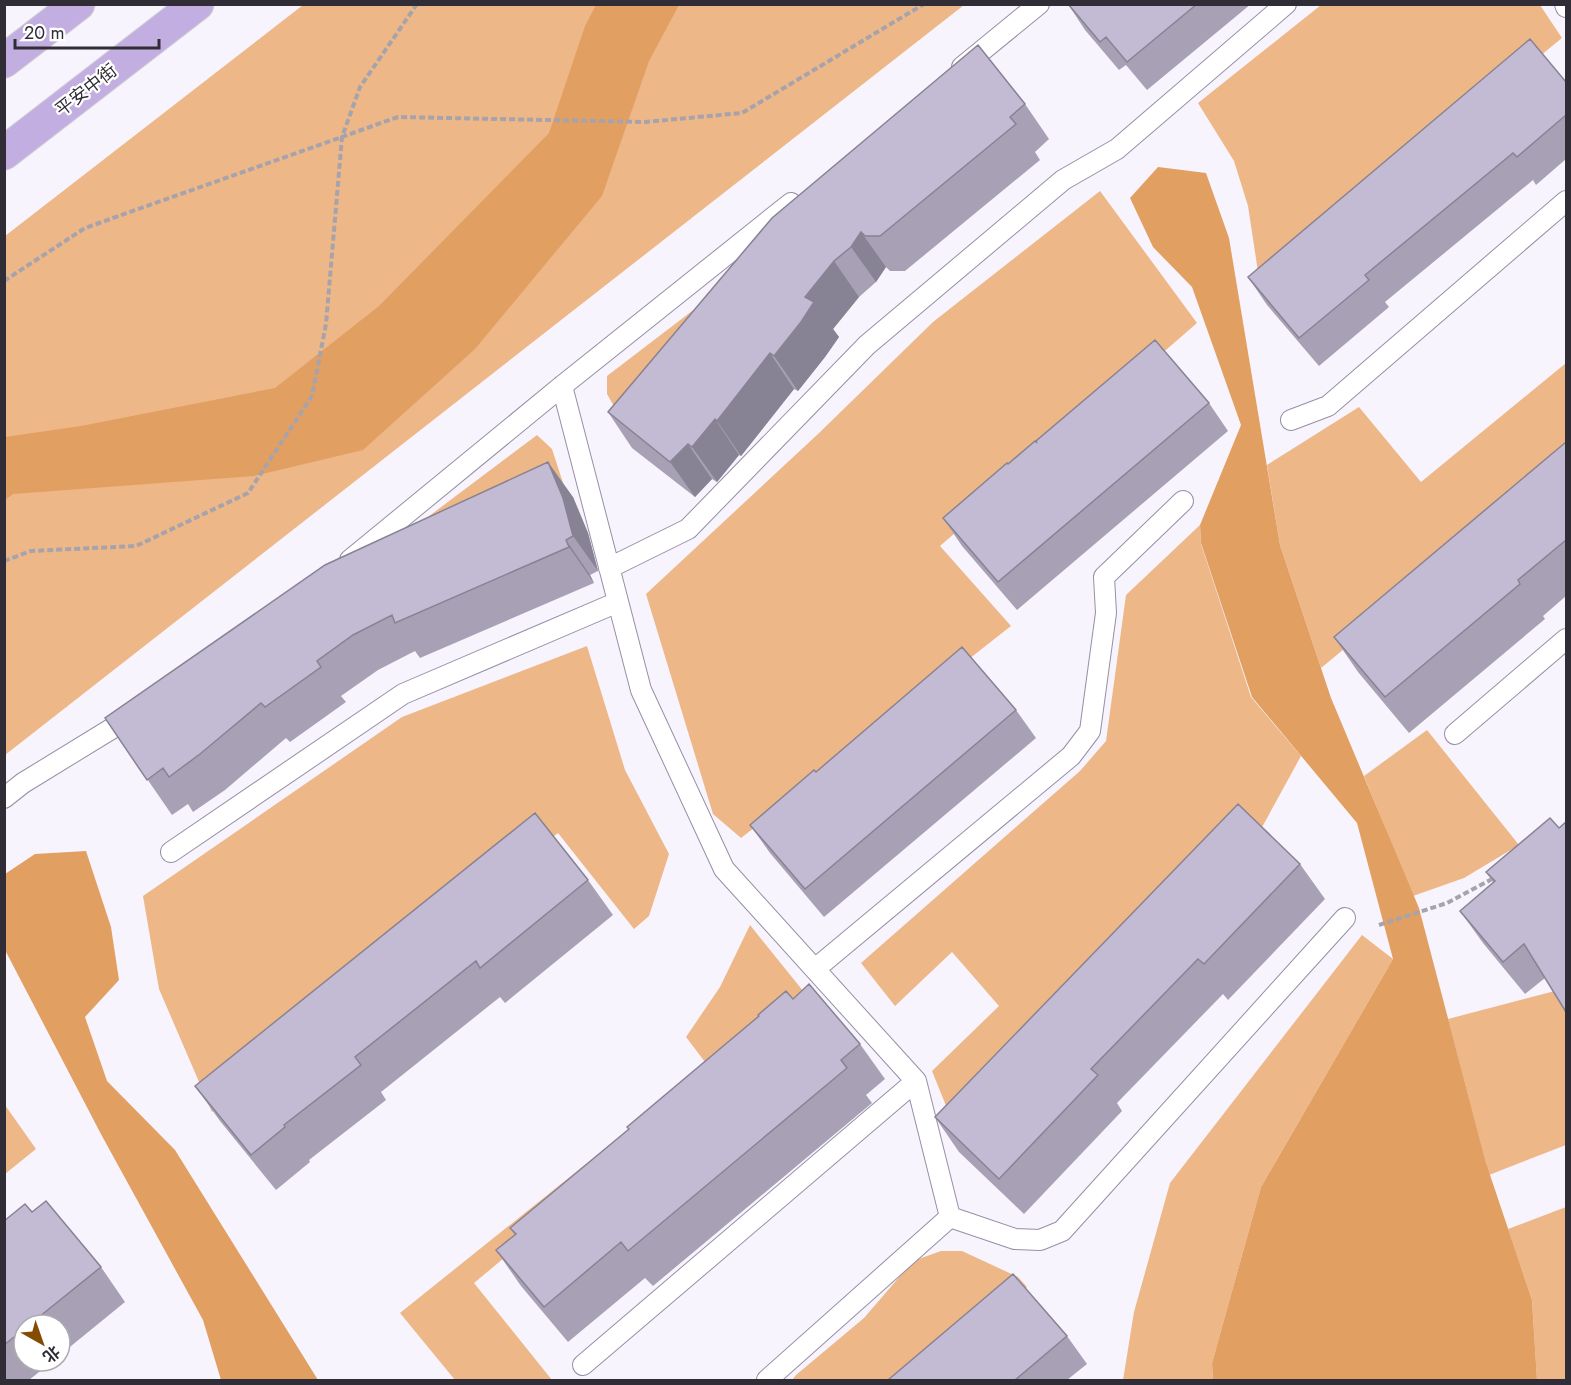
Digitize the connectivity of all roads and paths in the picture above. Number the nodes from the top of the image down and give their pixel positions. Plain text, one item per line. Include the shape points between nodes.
1 (78, 4) edge
2 (197, 4) edge
3 (417, 4) edge
4 (924, 4) edge
5 (1039, 4) edge
6 (1286, 4) edge
7 (4, 61) edge
8 (946, 79) edge
9 (342, 137) junction
10 (4, 153) edge
11 (806, 192) edge
12 (1566, 201) edge
13 (4, 281) edge
14 (562, 386) junction
15 (1291, 420) dead end
16 (1183, 501) dead end
17 (4, 561) edge
18 (609, 568) junction
19 (336, 571) edge
20 (618, 602) junction
21 (1566, 639) edge
22 (145, 708) edge
23 (1455, 734) dead end
24 (4, 798) edge
25 (171, 852) dead end
26 (1499, 875) edge
27 (1345, 918) dead end
28 (1368, 928) dead end
29 (815, 969) junction
30 (916, 1081) junction
31 (950, 1217) junction
32 (583, 1365) dead end
33 (767, 1380) edge

1 - 7 main road
2 - 10 main road, 平安中街
3 - 9 path via 360,87
4 - 9 path via 742,113 633,122 398,117
5 - 8 lane
6 - 18 lane via 1117,149 1063,180 867,345 688,529
9 - 13 path via 85,228
9 - 17 path via 326,324 312,396 248,493 136,546 31,551
11 - 14 lane
12 - 15 lane via 1328,406
14 - 18 lane
14 - 19 lane
16 - 29 lane via 1104,576 1106,613 1090,731 1071,756
18 - 20 lane
20 - 25 lane via 403,694
20 - 29 lane via 641,690 724,869
21 - 23 lane
22 - 24 lane
26 - 28 path via 1447,903
27 - 31 lane via 1062,1231 1040,1240 1016,1239
29 - 30 lane
30 - 31 lane
30 - 32 lane
31 - 33 lane

